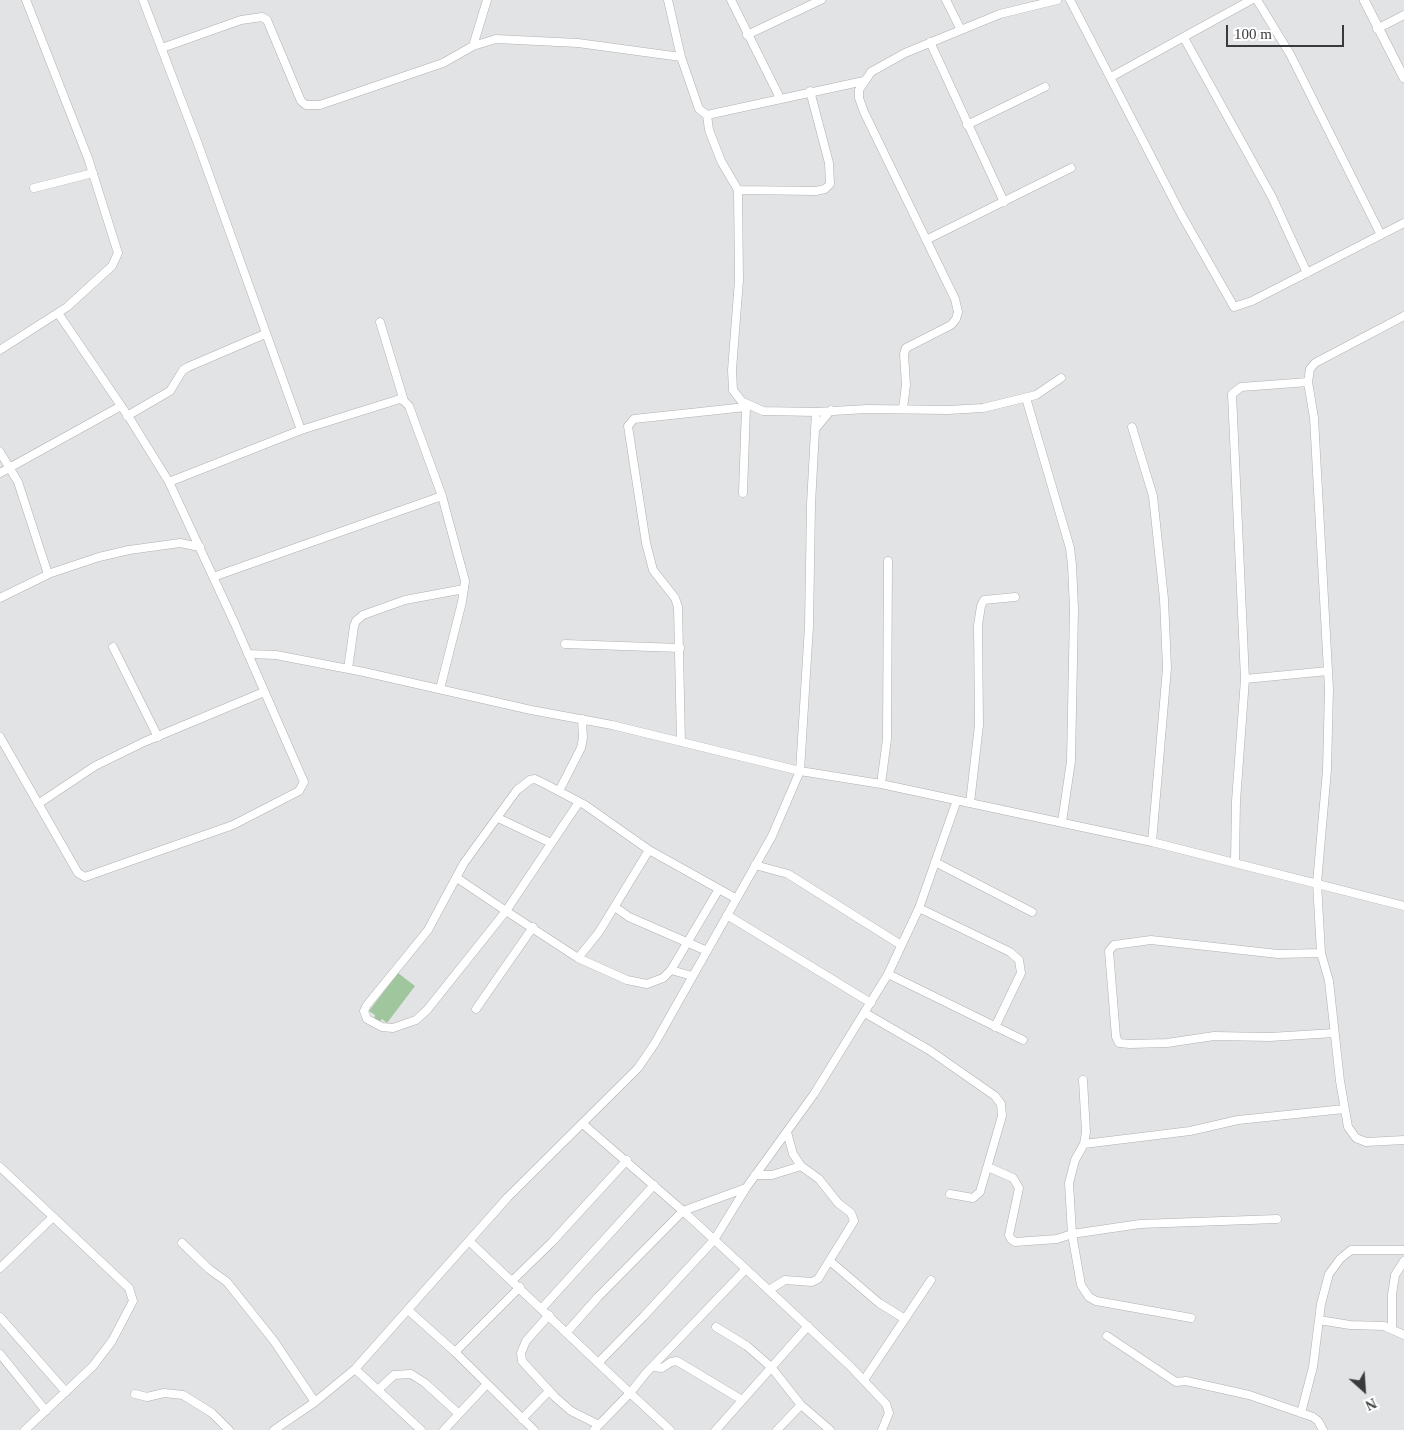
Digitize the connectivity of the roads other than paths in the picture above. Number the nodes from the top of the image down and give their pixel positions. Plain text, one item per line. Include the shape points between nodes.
1 (26, 0) edge
2 (143, 0) edge
3 (487, 0) edge
4 (668, 0) edge
5 (731, 0) edge
6 (821, 0) edge
7 (946, 0) edge
8 (1057, 0) edge
9 (1070, 0) edge
10 (1252, 0) edge
11 (1258, 0) edge
12 (1365, 1) edge
13 (1404, 15) edge
14 (1377, 29) junction
15 (961, 30) junction
16 (747, 35) junction
17 (1184, 38) junction
18 (930, 42) junction
19 (473, 46) junction
20 (162, 48) junction
21 (682, 57) junction
22 (1111, 77) junction
23 (1404, 78) edge
24 (864, 81) junction
25 (1045, 87) dead end
26 (810, 91) junction
27 (780, 98) junction
28 (707, 115) junction
29 (967, 125) junction
30 (1072, 168) dead end
31 (93, 174) junction
32 (34, 188) dead end
33 (738, 190) junction
34 (1004, 202) junction
35 (1404, 223) edge
36 (1381, 235) junction
37 (926, 240) junction
38 (1307, 273) junction
39 (58, 312) junction
40 (1404, 316) edge
41 (380, 322) dead end
42 (265, 334) junction
43 (0, 350) edge
44 (1061, 378) dead end
45 (1308, 382) junction
46 (1026, 398) junction
47 (404, 401) junction
48 (744, 404) junction
49 (120, 406) junction
50 (903, 408) junction
51 (831, 410) junction
52 (816, 412) junction
53 (127, 416) junction
54 (1132, 427) dead end
55 (816, 428) junction
56 (301, 430) junction
57 (0, 452) edge
58 (10, 468) junction
59 (0, 473) edge
60 (169, 482) junction
61 (743, 493) dead end
62 (442, 496) junction
63 (193, 533) junction
64 (180, 543) junction
65 (200, 547) junction
66 (888, 561) dead end
67 (48, 574) junction
68 (213, 577) junction
69 (464, 589) junction
70 (1015, 597) dead end
71 (0, 598) edge
72 (565, 644) dead end
73 (112, 647) dead end
74 (680, 648) junction
75 (248, 654) junction
76 (348, 669) junction
77 (1328, 672) junction
78 (1245, 679) junction
79 (440, 689) junction
80 (264, 692) junction
81 (582, 719) junction
82 (158, 737) junction
83 (0, 738) edge
84 (681, 742) junction
85 (800, 772) junction
86 (881, 784) junction
87 (559, 791) junction
88 (957, 800) junction
89 (579, 802) junction
90 (970, 803) junction
91 (38, 804) junction
92 (498, 818) junction
93 (1062, 822) junction
94 (1152, 842) junction
95 (551, 843) junction
96 (649, 850) junction
97 (935, 862) junction
98 (1235, 862) junction
99 (755, 865) junction
100 (457, 878) junction
101 (1317, 883) junction
102 (718, 889) junction
103 (735, 898) junction
104 (1404, 906) edge
105 (615, 907) junction
106 (918, 908) junction
107 (506, 911) junction
108 (1032, 912) dead end
109 (727, 915) junction
110 (533, 927) junction
111 (688, 942) junction
112 (900, 945) junction
113 (707, 951) junction
114 (1321, 953) junction
115 (578, 958) junction
116 (671, 970) junction
117 (888, 974) junction
118 (692, 976) junction
119 (871, 1003) junction
120 (476, 1009) dead end
121 (865, 1013) junction
122 (995, 1027) junction
123 (1334, 1034) junction
124 (1023, 1040) dead end
125 (1083, 1080) dead end
126 (1344, 1109) junction
127 (583, 1124) junction
128 (787, 1132) junction
129 (1404, 1140) edge
130 (1084, 1144) junction
131 (627, 1160) junction
132 (800, 1166) junction
133 (0, 1167) edge
134 (988, 1168) junction
135 (756, 1175) junction
136 (654, 1185) junction
137 (746, 1188) junction
138 (950, 1194) dead end
139 (683, 1210) junction
140 (53, 1216) junction
141 (1277, 1219) dead end
142 (1072, 1234) junction
143 (714, 1240) junction
144 (469, 1241) junction
145 (182, 1243) dead end
146 (1404, 1250) edge
147 (830, 1261) junction
148 (1404, 1261) edge
149 (0, 1268) edge
150 (746, 1269) junction
151 (513, 1280) junction
152 (931, 1280) dead end
153 (520, 1287) junction
154 (769, 1290) junction
155 (542, 1308) junction
156 (408, 1310) junction
157 (549, 1315) junction
158 (0, 1318) edge
159 (1191, 1318) dead end
160 (905, 1319) junction
161 (1319, 1320) junction
162 (716, 1326) dead end
163 (808, 1326) junction
164 (1392, 1329) junction
165 (567, 1332) junction
166 (1404, 1335) edge
167 (1107, 1336) dead end
168 (455, 1352) junction
169 (0, 1354) edge
170 (599, 1362) junction
171 (653, 1367) junction
172 (771, 1367) junction
173 (355, 1369) junction
174 (864, 1380) junction
175 (486, 1385) junction
176 (378, 1390) junction
177 (549, 1391) junction
178 (66, 1392) junction
179 (630, 1393) junction
180 (135, 1394) dead end
181 (742, 1400) junction
182 (315, 1402) junction
183 (801, 1405) junction
184 (46, 1411) junction
185 (1301, 1413) junction
186 (459, 1414) junction
187 (522, 1419) junction
188 (596, 1428) edge
189 (25, 1430) edge
190 (229, 1430) edge
191 (274, 1430) edge
192 (421, 1430) edge
193 (444, 1430) edge
194 (534, 1430) edge
195 (670, 1430) edge
196 (716, 1430) edge
197 (777, 1430) edge
198 (830, 1430) edge
199 (882, 1430) edge
200 (1323, 1430) edge

1 - 31 street
2 - 20 street
3 - 19 street
4 - 21 street
5 - 16 street
6 - 16 street
7 - 15 street
8 - 15 street via 1000,14
9 - 22 street
10 - 17 street
11 - 36 street via 1290,54
12 - 14 street
13 - 14 street
14 - 23 street
15 - 18 street
16 - 27 street
17 - 22 street
17 - 38 street via 1272,197
18 - 24 street via 882,64
18 - 29 street
19 - 20 street via 443,63 320,105 306,105 301,101 267,20 262,17 241,20
19 - 21 street via 496,39 526,39
20 - 42 street
21 - 28 street via 699,109
22 - 38 street via 1230,304 1237,307
24 - 26 street
24 - 37 street via 859,90 864,112
25 - 29 street
26 - 27 street
26 - 33 street via 829,163 830,184 816,192
27 - 28 street
28 - 33 street via 721,161
29 - 34 street
30 - 34 street
31 - 32 street
31 - 39 street via 118,253 112,266
33 - 48 street via 739,280 732,370 733,390
34 - 37 street
35 - 36 street
36 - 38 street
37 - 50 street via 955,299 958,312 951,325 906,348
39 - 43 street
39 - 49 street
40 - 45 street via 1316,363 1310,369
41 - 47 street
42 - 53 street via 188,367 170,391
42 - 56 street
44 - 46 street
45 - 77 street via 1314,418
45 - 78 street via 1241,387 1232,394
46 - 50 street via 983,408
46 - 93 street via 1070,548 1072,565 1071,761
47 - 56 street via 400,399
47 - 62 street via 409,406
48 - 52 street via 763,411
48 - 61 street
48 - 74 street via 634,419 628,426 646,543 654,570 678,607
49 - 53 street
49 - 58 street
50 - 51 street
51 - 52 street
51 - 55 street
52 - 55 street
53 - 60 street
54 - 94 street via 1153,496 1164,599 1167,668
55 - 85 street
56 - 60 street
57 - 58 street
58 - 59 street
58 - 67 street via 18,482
60 - 63 street
62 - 68 street
62 - 69 street via 465,580
63 - 64 street
63 - 65 street
64 - 65 street
64 - 67 street via 99,557
65 - 68 street
66 - 86 street via 887,739
67 - 71 street
68 - 75 street
69 - 76 street via 405,600 363,615 354,626
69 - 79 street
70 - 90 street via 984,600 981,606 978,625 979,725
72 - 74 street
73 - 82 street
74 - 84 street
75 - 76 street via 276,655
75 - 80 street
76 - 79 street
77 - 78 street
77 - 101 street via 1327,770
78 - 98 street
79 - 81 street
80 - 82 street
80 - 91 street via 304,782 298,792 260,813 85,877 78,873
81 - 84 street
81 - 87 street via 581,748
82 - 91 street via 96,766
83 - 91 street
84 - 85 street
85 - 86 street
85 - 99 street via 785,810
86 - 88 street
87 - 89 street
87 - 92 street via 535,779 530,780 517,790
88 - 90 street
88 - 97 street
89 - 95 street
89 - 96 street
90 - 93 street
92 - 95 street
92 - 100 street via 464,863
93 - 94 street
94 - 98 street
95 - 107 street
96 - 102 street
96 - 105 street
97 - 106 street
97 - 108 street
98 - 101 street
99 - 103 street
99 - 112 street via 788,874
100 - 107 street
100 - 107 street via 428,930 366,1004 366,1019 382,1027 393,1028 416,1020
101 - 104 street
101 - 114 street
102 - 103 street
102 - 111 street
103 - 109 street
105 - 111 street via 638,921
105 - 115 street
106 - 112 street
106 - 122 street via 1010,952 1019,960 1021,973
107 - 110 street
109 - 113 street
109 - 119 street
110 - 115 street
110 - 120 street
111 - 113 street
111 - 116 street
112 - 117 street
113 - 118 street
114 - 123 street via 1329,982
114 - 123 street via 1278,954 1151,940 1114,945 1110,951 1116,1037 1121,1044 1167,1043 1214,1036
115 - 116 street via 642,984 653,982
116 - 118 street
117 - 119 street
117 - 122 street
118 - 127 street via 638,1068
119 - 121 street
121 - 128 street
121 - 134 street via 929,1050 995,1096 1001,1104 1002,1116
122 - 124 street
123 - 126 street
125 - 130 street
126 - 129 street via 1348,1127 1356,1138 1366,1142
126 - 130 street via 1238,1120 1190,1131
127 - 131 street
127 - 144 street via 508,1197
128 - 132 street
128 - 135 street
130 - 142 street via 1075,1160 1069,1183
131 - 136 street
131 - 151 street
132 - 135 street via 772,1175
132 - 147 street via 819,1179 838,1203 853,1215 852,1227
133 - 140 street
134 - 138 street via 977,1196
134 - 142 street via 1012,1178 1019,1188 1011,1239 1015,1242 1058,1239
135 - 137 street
136 - 139 street
136 - 155 street
137 - 139 street
137 - 143 street
139 - 143 street
139 - 165 street
140 - 149 street
140 - 178 street via 129,1288 134,1301 112,1341 93,1366
141 - 142 street via 1140,1224
142 - 159 street via 1082,1285 1089,1297 1096,1301
143 - 150 street
143 - 170 street
144 - 151 street
144 - 156 street
145 - 182 street via 227,1282 274,1341
146 - 161 street via 1351,1250 1340,1259 1329,1274
147 - 154 street via 818,1279 812,1282 785,1280
147 - 160 street via 879,1303
148 - 164 street via 1395,1275
150 - 154 street
150 - 171 street
151 - 153 street
152 - 160 street
153 - 155 street
153 - 168 street
154 - 163 street
155 - 157 street
156 - 168 street
156 - 173 street
157 - 165 street
157 - 177 street via 526,1341 521,1353 522,1362
158 - 178 street
160 - 174 street
161 - 164 street
161 - 185 street via 1313,1367
162 - 172 street
163 - 172 street
163 - 174 street
164 - 166 street
165 - 170 street
167 - 185 street via 1176,1382 1226,1388
168 - 175 street
169 - 184 street
170 - 179 street
171 - 179 street
171 - 181 street via 662,1368 677,1361
172 - 181 street
172 - 183 street
173 - 176 street
173 - 182 street
174 - 199 street via 886,1404 889,1413
175 - 186 street
175 - 187 street
176 - 186 street via 394,1375 411,1374 426,1383
176 - 192 street
177 - 187 street
177 - 188 street
178 - 184 street
179 - 188 street
179 - 195 street
180 - 190 street via 147,1397 164,1393 183,1395 212,1413
181 - 196 street
182 - 191 street
183 - 197 street
183 - 198 street
184 - 189 street
185 - 200 street via 1318,1422
186 - 193 street
187 - 194 street

